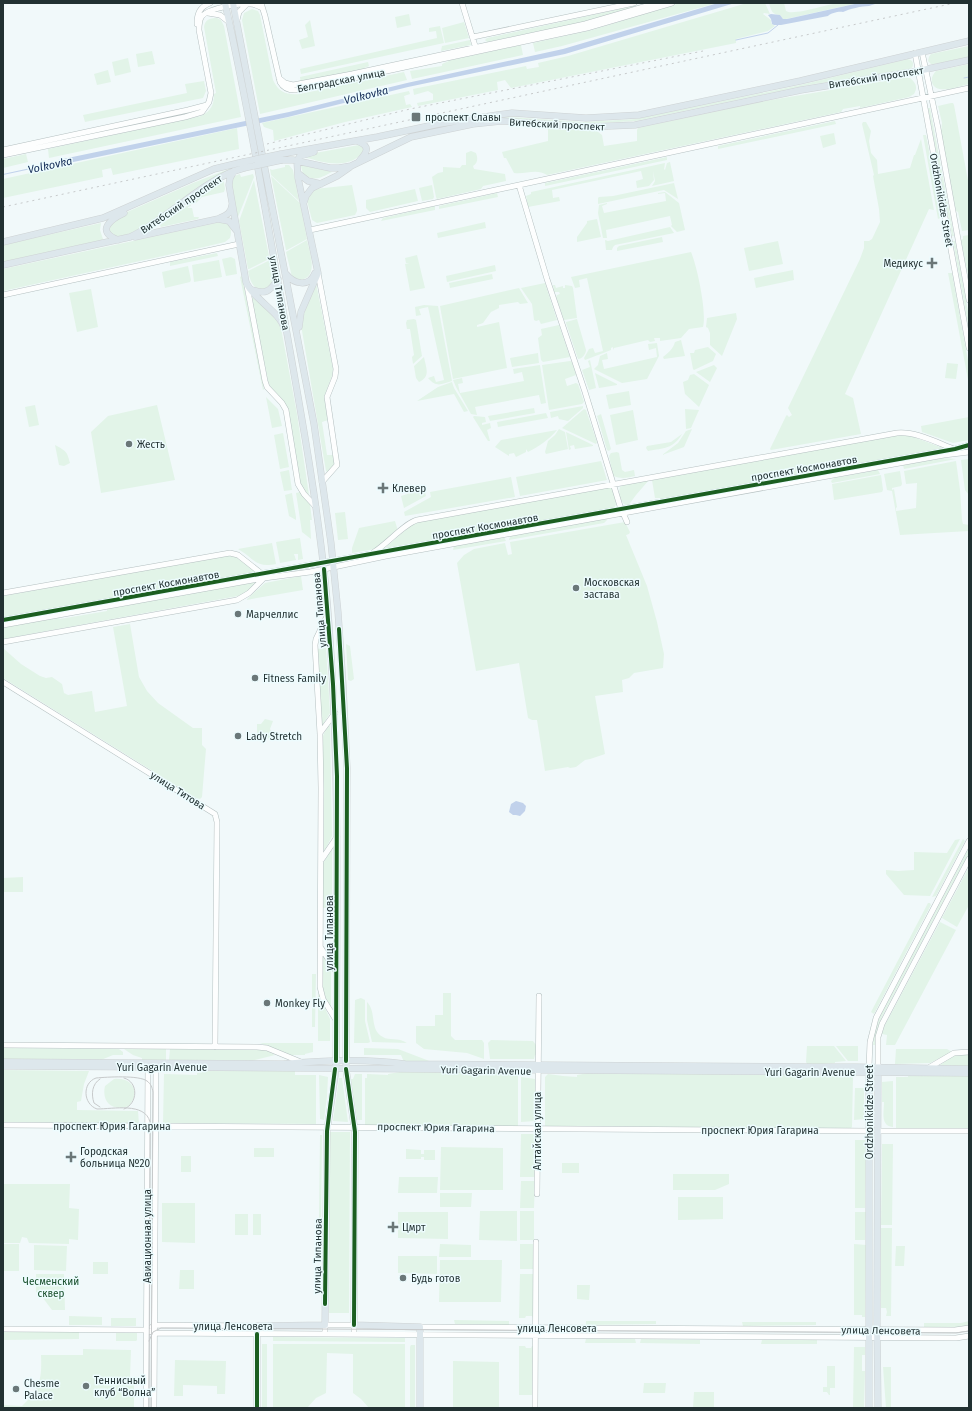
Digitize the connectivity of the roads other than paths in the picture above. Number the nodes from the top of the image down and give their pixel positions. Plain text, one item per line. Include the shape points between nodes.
1 (462, 3) edge
2 (634, 3) edge
3 (656, 3) edge
4 (672, 3) edge
5 (233, 4) edge
6 (248, 4) edge
7 (205, 5) edge
8 (225, 5) edge
9 (261, 5) edge
10 (208, 12) junction
11 (236, 20) junction
12 (229, 22) junction
13 (199, 30) junction
14 (472, 37) junction
15 (969, 41) edge
16 (476, 50) junction
17 (922, 52) junction
18 (915, 53) junction
19 (969, 60) edge
20 (926, 69) junction
21 (918, 71) junction
22 (969, 88) edge
23 (931, 96) junction
24 (923, 98) junction
25 (207, 104) junction
26 (357, 141) junction
27 (330, 146) junction
28 (3, 150) edge
29 (3, 155) edge
30 (281, 157) junction
31 (297, 160) junction
32 (354, 164) junction
33 (243, 165) junction
34 (234, 171) junction
35 (299, 174) junction
36 (321, 184) junction
37 (518, 185) junction
38 (232, 200) junction
39 (304, 202) junction
40 (132, 204) junction
41 (218, 219) junction
42 (310, 230) junction
43 (236, 231) junction
44 (130, 237) junction
45 (118, 240) junction
46 (3, 242) edge
47 (239, 244) junction
48 (3, 265) edge
49 (317, 270) junction
50 (285, 274) junction
51 (278, 279) junction
52 (248, 288) junction
53 (3, 295) edge
54 (969, 300) edge
55 (299, 344) junction
56 (289, 346) junction
57 (969, 348) edge
58 (969, 446) edge
59 (955, 449) junction
60 (969, 452) edge
61 (322, 482) junction
62 (614, 484) junction
63 (316, 507) junction
64 (622, 511) junction
65 (627, 522) dead end
66 (374, 553) junction
67 (333, 564) junction
68 (324, 566) junction
69 (263, 576) junction
70 (3, 593) edge
71 (328, 614) junction
72 (3, 620) edge
73 (3, 625) edge
74 (3, 642) edge
75 (3, 682) edge
76 (335, 713) junction
77 (320, 734) junction
78 (337, 837) junction
79 (969, 840) edge
80 (969, 859) edge
81 (321, 860) junction
82 (320, 948) junction
83 (336, 971) junction
84 (539, 996) dead end
85 (336, 1020) junction
86 (3, 1045) edge
87 (215, 1047) junction
88 (969, 1052) edge
89 (336, 1061) junction
90 (346, 1061) junction
91 (3, 1062) edge
92 (302, 1062) junction
93 (148, 1065) junction
94 (156, 1065) junction
95 (3, 1066) edge
96 (930, 1067) junction
97 (538, 1068) junction
98 (969, 1068) edge
99 (335, 1069) junction
100 (346, 1069) junction
101 (869, 1069) junction
102 (878, 1070) junction
103 (969, 1073) edge
104 (3, 1125) edge
105 (148, 1126) junction
106 (156, 1126) junction
107 (327, 1126) junction
108 (354, 1127) junction
109 (537, 1128) junction
110 (869, 1131) junction
111 (878, 1131) junction
112 (969, 1131) edge
113 (537, 1194) dead end
114 (536, 1242) dead end
115 (325, 1325) junction
116 (354, 1325) junction
117 (154, 1326) junction
118 (257, 1326) junction
119 (420, 1327) junction
120 (536, 1328) junction
121 (969, 1328) edge
122 (3, 1329) edge
123 (146, 1330) junction
124 (868, 1330) junction
125 (877, 1330) junction
126 (154, 1333) junction
127 (258, 1334) junction
128 (325, 1334) junction
129 (354, 1334) junction
130 (420, 1335) junction
131 (536, 1335) junction
132 (969, 1336) edge
133 (869, 1337) junction
134 (878, 1338) junction
135 (146, 1408) edge
136 (154, 1408) edge
137 (257, 1408) edge
138 (420, 1408) edge
139 (535, 1408) edge
140 (869, 1408) edge
141 (878, 1408) edge

1 - 14 street
2 - 14 street
3 - 16 street, Белградская улица via 585,24
4 - 16 street, Белградская улица via 587,28
5 - 6 street
5 - 8 street
5 - 11 main road
6 - 9 street
6 - 11 street via 239,12
7 - 10 street
7 - 13 street via 197,16
8 - 10 street
8 - 12 main road
9 - 16 street, Белградская улица via 278,78 289,85
10 - 12 street via 220,15
10 - 13 street via 201,17
11 - 50 main road, улица Типанова
12 - 51 main road, улица Типанова
13 - 25 street via 210,90
14 - 16 street
15 - 17 main road, Витебский проспект
17 - 18 main road, Витебский проспект
17 - 20 street, Ordzhonikidze Street
18 - 21 street, Ordzhonikidze Street
18 - 26 main road, Витебский проспект via 800,81 639,115 586,118 505,114 438,124
19 - 20 main road, Витебский проспект
20 - 21 main road, Витебский проспект
20 - 23 street, Ordzhonikidze Street
21 - 24 street, Ordzhonikidze Street
21 - 32 main road, Витебский проспект via 801,90 635,125 581,127 502,121 473,124 411,137
22 - 23 street
23 - 24 street
23 - 54 street, Ordzhonikidze Street
24 - 37 street
24 - 57 street, Ordzhonikidze Street
25 - 28 street
25 - 29 street via 202,112 186,117
26 - 27 main road, Витебский проспект
26 - 32 main road via 365,145 367,151
27 - 30 main road, Витебский проспект
27 - 31 main road via 300,156
30 - 31 main road, Витебский проспект
30 - 33 main road, Витебский проспект, bridge
31 - 32 main road, Витебский проспект via 330,168
31 - 35 main road
32 - 36 main road
33 - 34 main road, Витебский проспект
33 - 40 main road, Витебский проспект via 214,169
34 - 38 main road via 229,181
34 - 44 main road, Витебский проспект via 212,182
35 - 36 main road via 308,182
35 - 39 main road
36 - 39 main road via 310,190
37 - 42 street
37 - 62 street
38 - 41 main road via 231,211
38 - 43 main road
39 - 42 main road
40 - 45 main road via 125,212 108,222 108,233
40 - 46 main road, Витебский проспект via 92,221
41 - 43 main road via 229,221
41 - 44 main road
42 - 49 main road
43 - 47 main road
44 - 45 main road, Витебский проспект
45 - 48 main road, Витебский проспект
47 - 52 main road
47 - 53 street
49 - 50 main road via 311,279 301,284 292,281
49 - 55 main road via 301,312
49 - 61 street via 336,372 327,397 338,465
50 - 55 main road, улица Типанова
51 - 52 main road via 267,292
51 - 56 main road, улица Типанова
52 - 56 main road via 281,320
52 - 63 street via 265,381 286,410 300,488
55 - 61 main road, улица Типанова
56 - 63 main road, улица Типанова
58 - 59 street, проспект Космонавтов
59 - 62 street via 902,432
59 - 64 street, проспект Космонавтов
60 - 64 street, проспект Космонавтов
61 - 67 main road, улица Типанова
62 - 64 street
62 - 66 street via 414,520
63 - 68 main road, улица Типанова
64 - 65 street
64 - 66 street, проспект Космонавтов
64 - 67 street, проспект Космонавтов
66 - 67 street, проспект Космонавтов
67 - 68 street, проспект Космонавтов
67 - 90 main road, улица Типанова via 347,768
68 - 69 street, проспект Космонавтов
68 - 71 main road, улица Типанова
69 - 70 street via 238,555 230,553
69 - 72 street, проспект Космонавтов
69 - 73 street, проспект Космонавтов
69 - 74 street via 249,593 237,600
71 - 76 main road, улица Типанова
71 - 77 street via 315,645
75 - 87 street, улица Титова via 215,814
76 - 77 street
76 - 78 main road, улица Типанова
77 - 81 street
78 - 81 street
78 - 83 main road, улица Типанова
79 - 101 street, Ordzhonikidze Street via 876,1018 870,1042
80 - 102 street, Ordzhonikidze Street via 882,1024 878,1037
81 - 82 street
82 - 83 street
82 - 85 street via 321,994
83 - 85 main road, улица Типанова
84 - 97 street, Алтайская улица
85 - 89 main road, улица Типанова
86 - 87 street, Yuri Gagarin Avenue
87 - 92 street, Yuri Gagarin Avenue via 263,1047
88 - 96 street via 954,1053
89 - 90 main road, Yuri Gagarin Avenue
89 - 92 main road, Yuri Gagarin Avenue
89 - 99 main road, улица Типанова
90 - 97 main road, Yuri Gagarin Avenue
90 - 100 main road, улица Типанова
91 - 93 main road, Yuri Gagarin Avenue
92 - 94 main road, Yuri Gagarin Avenue
93 - 94 main road, Yuri Gagarin Avenue
93 - 95 main road, Yuri Gagarin Avenue
93 - 105 street, Авиационная улица
94 - 99 main road, Yuri Gagarin Avenue
94 - 106 street, Авиационная улица
96 - 98 main road, Yuri Gagarin Avenue
96 - 102 main road, Yuri Gagarin Avenue
97 - 100 main road, Yuri Gagarin Avenue
97 - 101 main road, Yuri Gagarin Avenue
97 - 109 street, Алтайская улица
99 - 100 main road, Yuri Gagarin Avenue
99 - 107 main road, улица Типанова
100 - 108 main road, улица Типанова
101 - 102 main road, Yuri Gagarin Avenue
101 - 110 main road, Ordzhonikidze Street
102 - 103 main road, Yuri Gagarin Avenue
102 - 111 main road, Ordzhonikidze Street
104 - 105 street, проспект Юрия Гагарина
105 - 106 street, проспект Юрия Гагарина
105 - 123 street, Авиационная улица
106 - 107 street, проспект Юрия Гагарина
106 - 117 street, Авиационная улица
107 - 108 street, проспект Юрия Гагарина
107 - 115 main road, улица Типанова
108 - 109 street, проспект Юрия Гагарина
108 - 116 main road, улица Типанова
109 - 110 street, проспект Юрия Гагарина
109 - 113 street, Алтайская улица
110 - 124 main road, Ordzhonikidze Street
111 - 112 street
111 - 125 main road, Ordzhonikidze Street
114 - 120 street
115 - 116 street, улица Ленсовета
115 - 118 main road, улица Ленсовета
115 - 128 street, улица Типанова
116 - 119 main road, улица Ленсовета
116 - 129 street, улица Типанова
117 - 118 street, улица Ленсовета
117 - 123 street, улица Ленсовета
117 - 126 street, Авиационная улица
118 - 127 main road
119 - 120 street, улица Ленсовета
119 - 130 main road
120 - 124 street, улица Ленсовета
120 - 131 street
121 - 125 street, улица Ленсовета
122 - 123 street, улица Ленсовета
123 - 126 street, улица Ленсовета
123 - 135 street, Авиационная улица
124 - 125 street, улица Ленсовета
124 - 133 main road, Ordzhonikidze Street
125 - 134 main road, Ordzhonikidze Street
126 - 127 street, улица Ленсовета
126 - 136 street, Авиационная улица
127 - 128 street, улица Ленсовета
127 - 137 main road
128 - 129 street, улица Ленсовета
129 - 130 street, улица Ленсовета
130 - 131 street, улица Ленсовета
130 - 138 main road
131 - 133 street, улица Ленсовета
131 - 139 street
132 - 134 street, улица Ленсовета
133 - 134 street, улица Ленсовета
133 - 140 main road, Ordzhonikidze Street
134 - 141 main road, Ordzhonikidze Street

